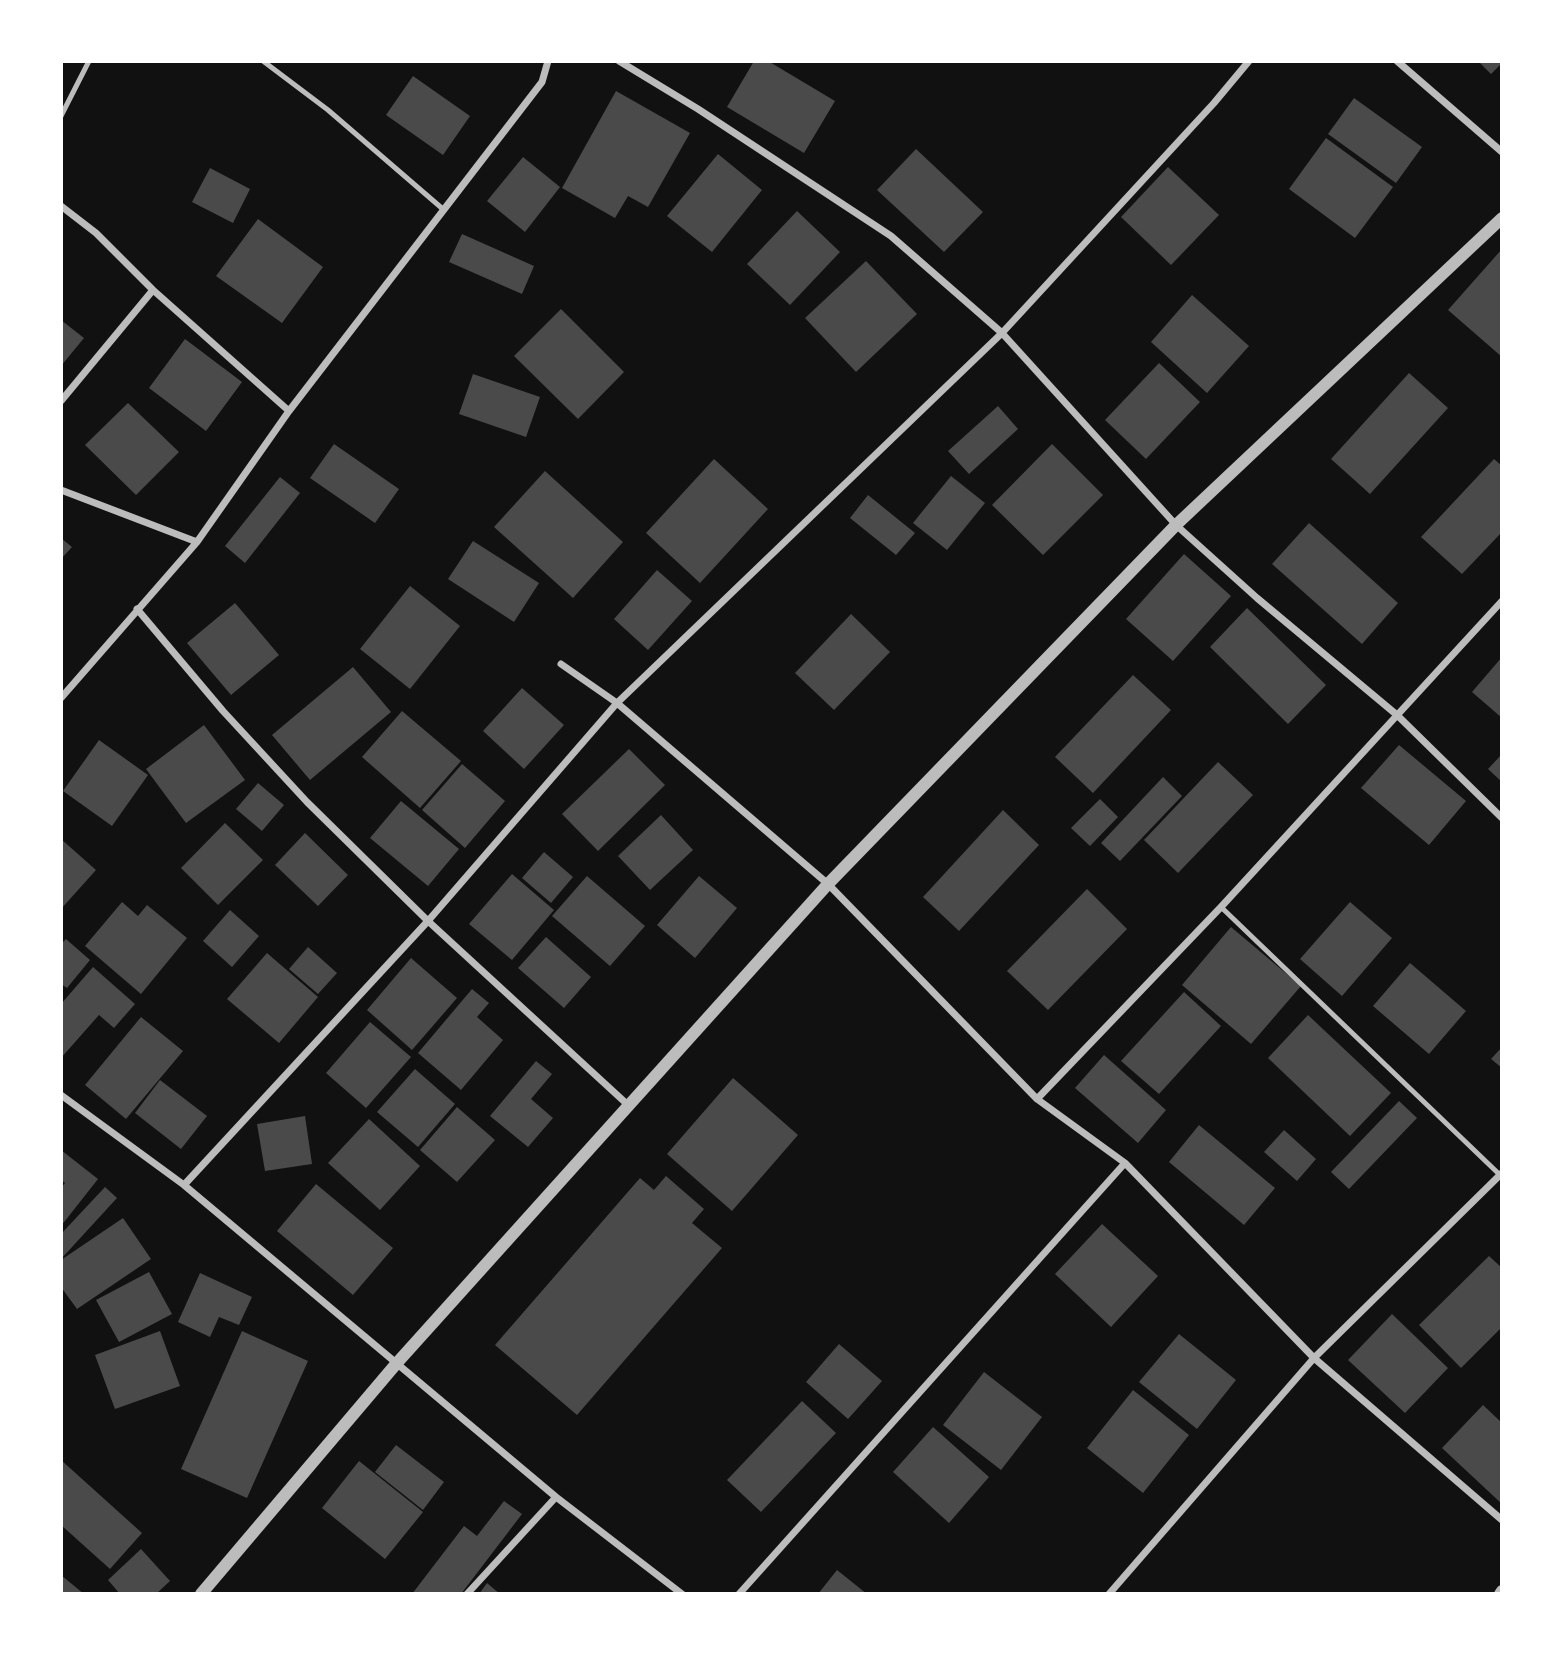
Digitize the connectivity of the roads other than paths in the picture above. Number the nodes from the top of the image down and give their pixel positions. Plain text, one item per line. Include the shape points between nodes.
1 (89, 61) edge
2 (263, 61) edge
3 (548, 61) edge
4 (618, 61) edge
5 (1249, 61) edge
6 (1397, 61) edge
7 (61, 116) edge
8 (1502, 152) edge
9 (61, 206) edge
10 (444, 210) junction
11 (1502, 218) edge
12 (153, 290) junction
13 (1002, 333) junction
14 (61, 401) edge
15 (289, 411) junction
16 (61, 489) edge
17 (1176, 525) junction
18 (197, 542) junction
19 (1502, 601) edge
20 (137, 609) junction
21 (561, 664) dead end
22 (61, 698) edge
23 (617, 703) junction
24 (1397, 715) junction
25 (1502, 818) edge
26 (828, 884) junction
27 (1221, 907) junction
28 (428, 920) junction
29 (61, 1096) edge
30 (1037, 1099) junction
31 (628, 1105) junction
32 (1125, 1163) junction
33 (1501, 1174) edge
34 (184, 1185) junction
35 (1314, 1358) junction
36 (396, 1364) junction
37 (556, 1496) junction
38 (1502, 1520) edge
39 (201, 1594) edge
40 (467, 1594) edge
41 (682, 1594) edge
42 (739, 1594) edge
43 (1109, 1594) edge

1 - 7 lane
2 - 10 lane
3 - 10 street via 542,82
4 - 13 street via 698,108 891,236
5 - 13 street
6 - 8 street
9 - 12 street via 96,233
10 - 15 street
11 - 17 street
12 - 14 street
12 - 15 street
13 - 17 street
13 - 23 street
15 - 18 street
16 - 18 street
17 - 24 street
17 - 26 street
18 - 20 street
19 - 24 street
20 - 22 street
20 - 28 street via 306,803
21 - 23 street
23 - 26 street
23 - 28 street
24 - 25 street
24 - 27 street
26 - 30 street
26 - 31 street
27 - 30 street
27 - 33 lane
28 - 31 street
28 - 34 street
29 - 34 street
30 - 32 street
31 - 36 street
32 - 35 street
32 - 42 street
33 - 35 street
34 - 36 street
35 - 38 street
35 - 43 street
36 - 37 street
36 - 39 street
37 - 40 street
37 - 41 street

